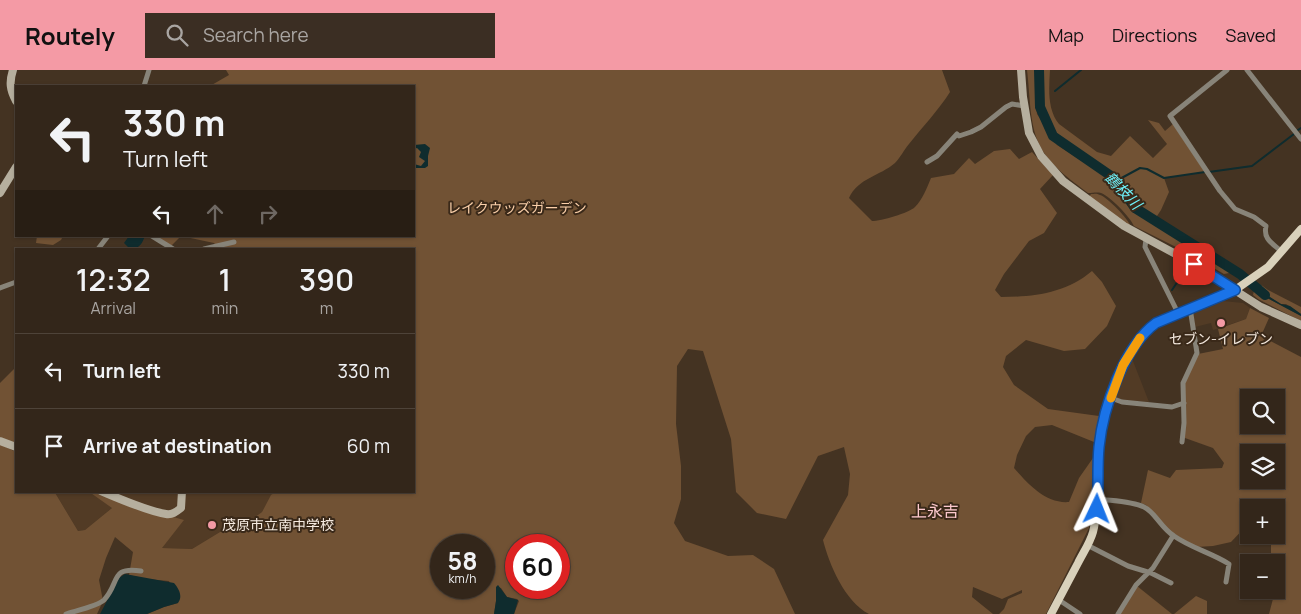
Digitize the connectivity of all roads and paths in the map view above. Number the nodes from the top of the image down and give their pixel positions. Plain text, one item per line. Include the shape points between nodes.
1 (14, 70) edge
2 (149, 70) edge
3 (1021, 70) edge
4 (1227, 70) edge
5 (1247, 70) edge
6 (144, 85) edge
7 (15, 99) edge
8 (1024, 106) junction
9 (1301, 140) edge
10 (927, 162) dead end
11 (15, 169) edge
12 (0, 193) edge
13 (1300, 233) edge
14 (107, 237) edge
15 (154, 237) edge
16 (1146, 239) junction
17 (234, 242) dead end
18 (99, 248) edge
19 (170, 248) edge
20 (208, 248) edge
21 (1281, 250) junction
22 (15, 282) edge
23 (0, 288) edge
24 (1238, 288) junction
25 (1190, 307) junction
26 (1178, 313) junction
27 (1301, 325) edge
28 (1111, 398) junction
29 (1184, 403) junction
30 (0, 441) edge
31 (1182, 442) dead end
32 (15, 447) edge
33 (106, 493) edge
34 (182, 493) edge
35 (1098, 499) junction
36 (1173, 536) junction
37 (1087, 545) junction
38 (141, 571) dead end
39 (1148, 573) junction
40 (1226, 582) dead end
41 (1171, 583) dead end
42 (1059, 600) junction
43 (66, 614) edge
44 (1051, 614) edge
45 (1080, 614) edge
46 (1118, 614) edge

1 - 7 main road via 10,87
2 - 6 street
3 - 8 main road
4 - 21 street via 1170,116 1220,191 1235,208 1266,226 1264,233 1268,241
5 - 9 street
8 - 10 street via 1012,104 981,127 957,134
8 - 16 main road via 1029,133 1041,156 1063,181
11 - 12 main road
13 - 21 main road
14 - 18 street
15 - 19 street
16 - 24 main road
16 - 26 street via 1145,247
17 - 20 street
21 - 24 main road via 1268,267
22 - 23 street
24 - 25 main road
24 - 27 main road via 1261,308
25 - 26 main road
25 - 29 street via 1197,353 1183,383
26 - 28 main road via 1156,323 1142,336 1123,365
28 - 29 street via 1172,407
28 - 35 main road via 1099,446
29 - 31 street
30 - 32 main road
33 - 34 main road via 168,514 181,508
35 - 36 street via 1146,508
35 - 37 main road
36 - 39 street
36 - 40 street via 1229,564
37 - 39 street
37 - 42 main road
38 - 43 street via 128,569 121,572 103,601
39 - 41 street
39 - 46 street via 1136,585
42 - 44 main road
42 - 45 street

